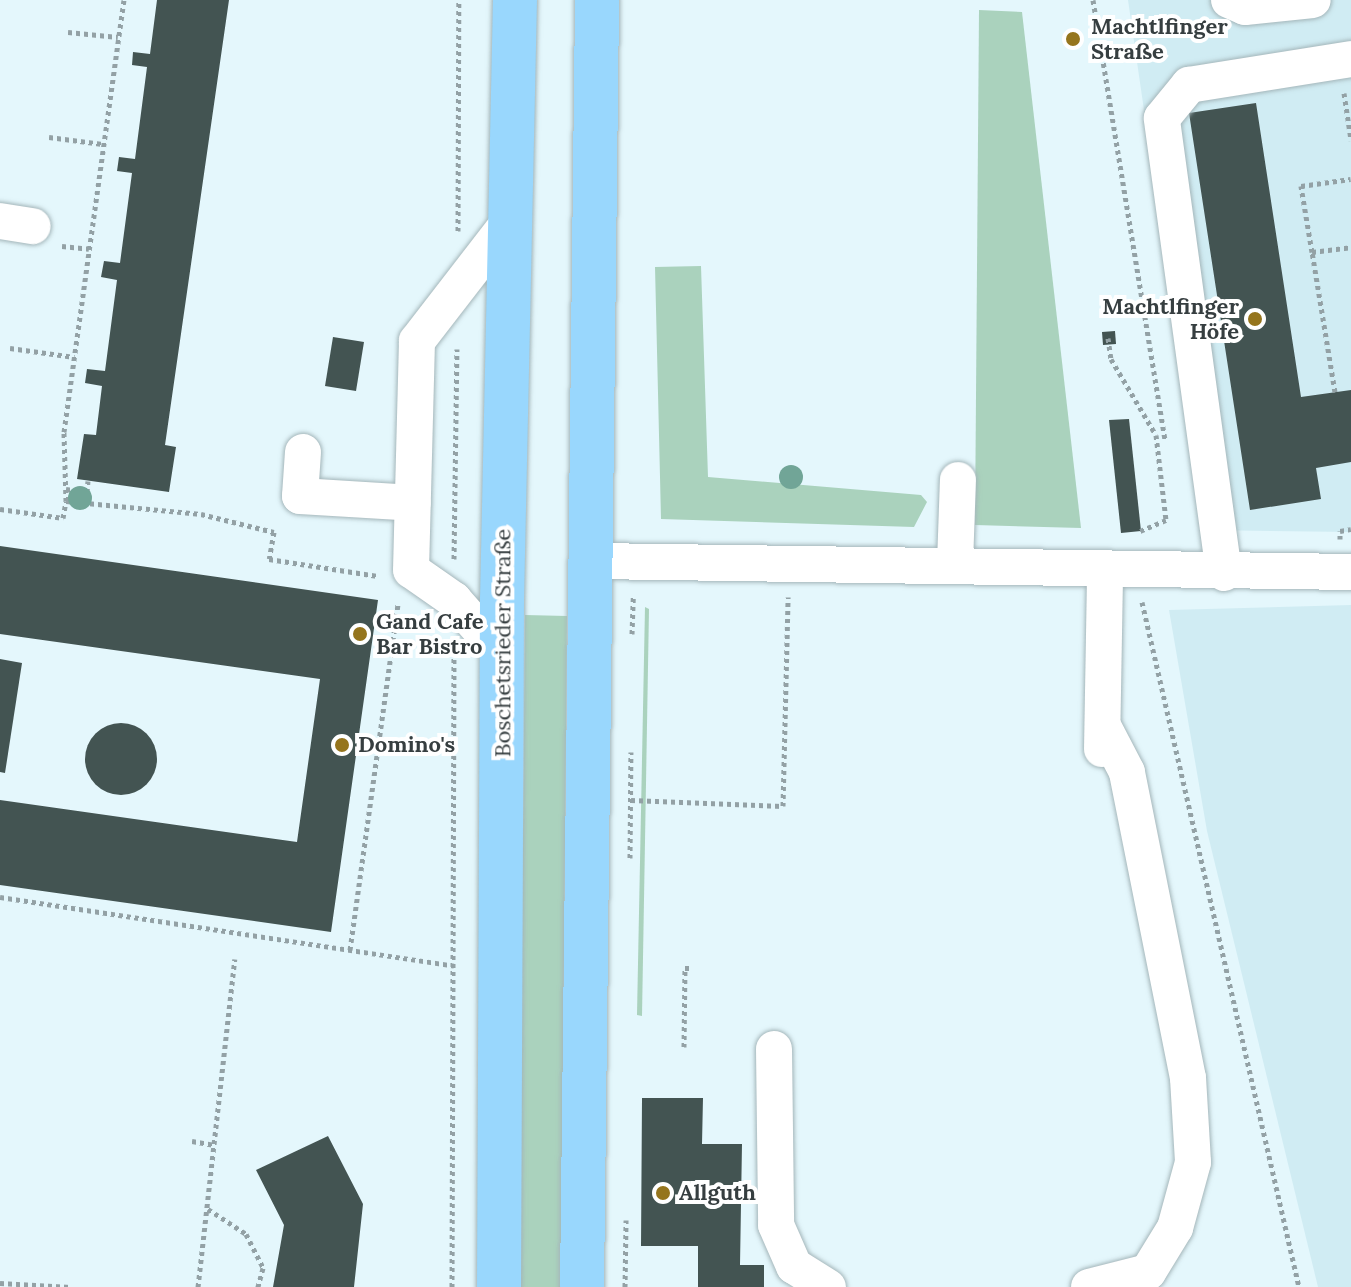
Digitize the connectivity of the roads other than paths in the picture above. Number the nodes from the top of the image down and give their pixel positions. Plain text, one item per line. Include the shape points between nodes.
1 (515, 0) edge
2 (597, 0) edge
3 (1229, 0) edge
4 (1313, 0) edge
5 (1345, 60) edge
6 (509, 222) junction
7 (303, 452) dead end
8 (958, 480) dead end
9 (413, 503) junction
10 (594, 561) junction
11 (955, 564) junction
12 (1120, 571) junction
13 (1351, 572) edge
14 (1224, 573) junction
15 (502, 655) junction
16 (1103, 726) junction
17 (1102, 774) dead end
18 (774, 1049) dead end
19 (499, 1287) edge
20 (582, 1287) edge
21 (828, 1287) edge
22 (1089, 1287) edge

1 - 6 main road, Boschetsrieder Straße
2 - 10 main road
3 - 4 street via 1245,7
5 - 14 street via 1189,85 1162,118
6 - 9 street via 417,341
6 - 15 main road, Boschetsrieder Straße
7 - 9 street via 300,496
8 - 11 street
9 - 15 street via 411,570 454,600
10 - 11 street
10 - 20 main road
11 - 12 street
12 - 14 street
12 - 16 street
13 - 14 street
15 - 19 main road, Boschetsrieder Straße
16 - 17 street
16 - 22 street via 1127,772 1188,1078 1193,1162 1175,1228 1148,1272
18 - 21 street via 776,1225 794,1266

